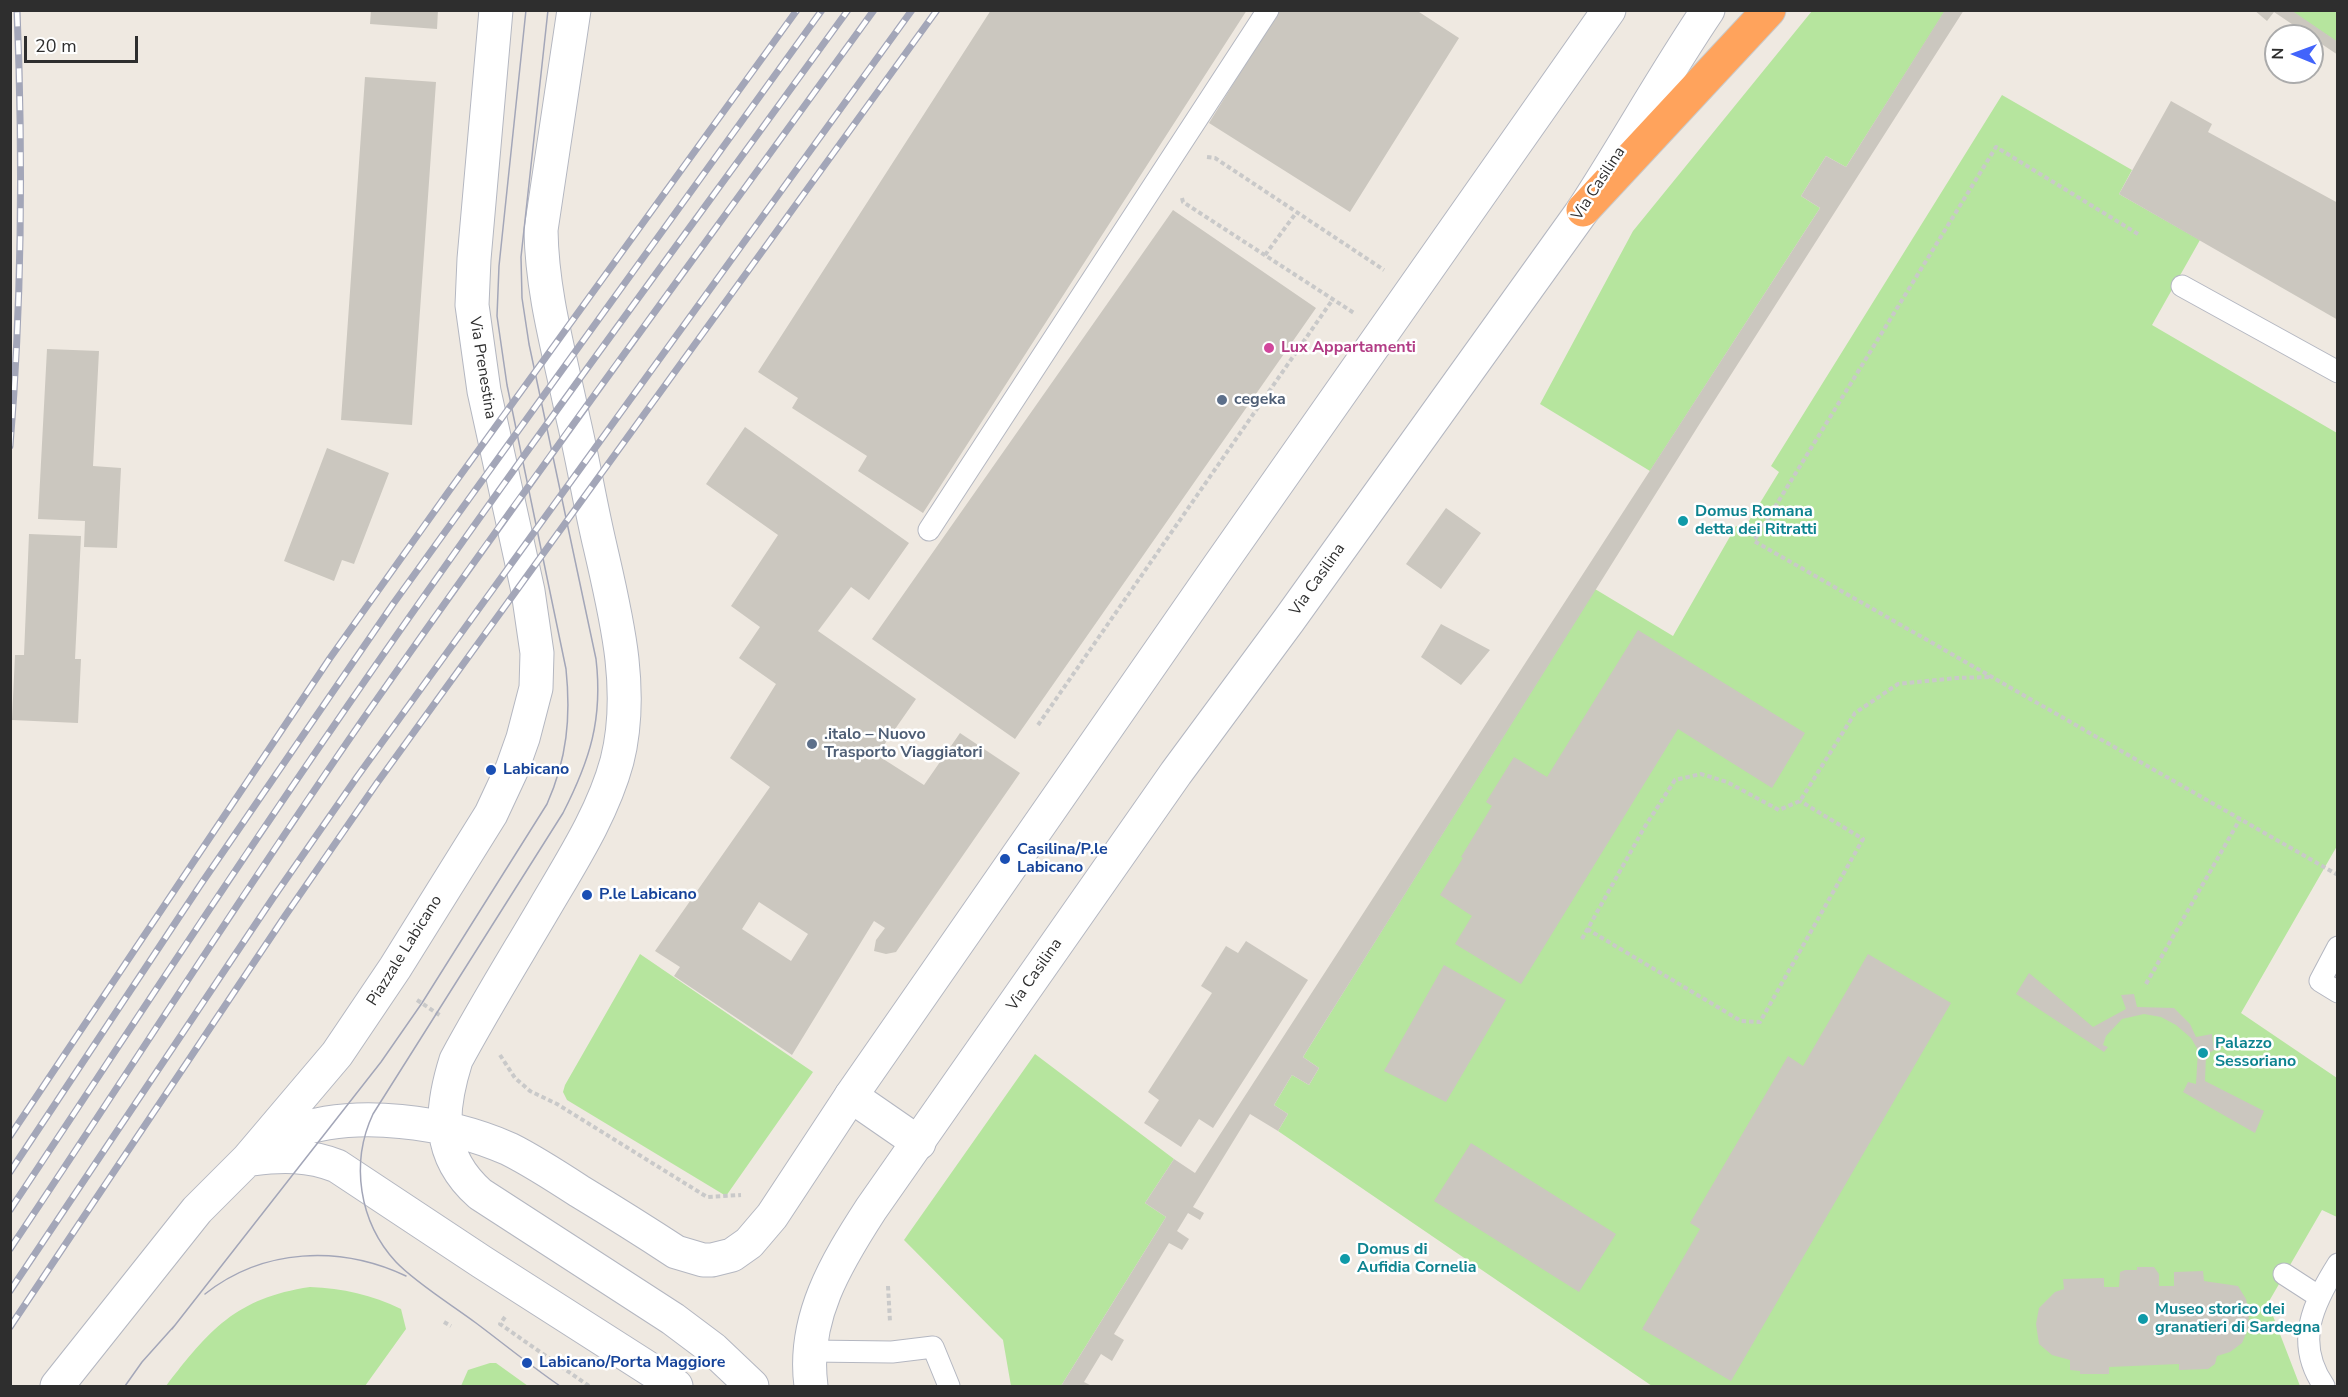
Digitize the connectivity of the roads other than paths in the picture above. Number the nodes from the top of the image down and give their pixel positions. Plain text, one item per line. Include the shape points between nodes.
1 (496, 10) edge
2 (574, 10) edge
3 (1268, 10) edge
4 (1708, 10) edge
5 (1769, 10) edge
6 (1603, 12) edge
7 (1583, 210) junction
8 (2182, 286) dead end
9 (2337, 372) edge
10 (929, 530) dead end
11 (528, 722) joint
12 (2337, 946) edge
13 (2337, 992) edge
14 (851, 1096) junction
15 (445, 1129) junction
16 (919, 1143) junction
17 (248, 1159) junction
18 (2337, 1264) edge
19 (2284, 1274) dead end
20 (2318, 1296) junction
21 (811, 1351) junction
22 (57, 1386) edge
23 (676, 1386) edge
24 (752, 1386) edge
25 (811, 1386) edge
26 (949, 1386) edge
27 (2324, 1386) edge

1 - 11 main road, Via Prenestina via 472,305 484,391 533,620 538,667
2 - 15 main road via 541,230 542,259 551,325 612,601 622,662 624,718 608,786 581,846 456,1060 447,1090
3 - 10 lane
4 - 7 main road, Via Casilina
5 - 7 highway
6 - 14 main road
7 - 16 main road, Via Casilina via 1149,811
8 - 9 lane
11 - 17 main road, Piazzale Labicano via 491,814 395,968 337,1054
12 - 13 lane via 2320,981
14 - 15 main road, Piazzale Labicano via 749,1243 732,1255 712,1260 694,1259 676,1251 523,1156
14 - 16 main road
15 - 17 main road, Piazzale Labicano via 379,1121 324,1124 290,1134
15 - 24 main road via 455,1164 480,1194 673,1319
16 - 21 main road, Via Casilina via 871,1209 837,1265 821,1299
17 - 22 main road, Piazzale Labicano via 175,1236
17 - 23 main road via 294,1156 337,1166
18 - 20 lane
19 - 20 lane
20 - 27 lane via 2309,1325 2310,1356
21 - 25 main road, Via Casilina
21 - 26 lane via 892,1352 933,1347

